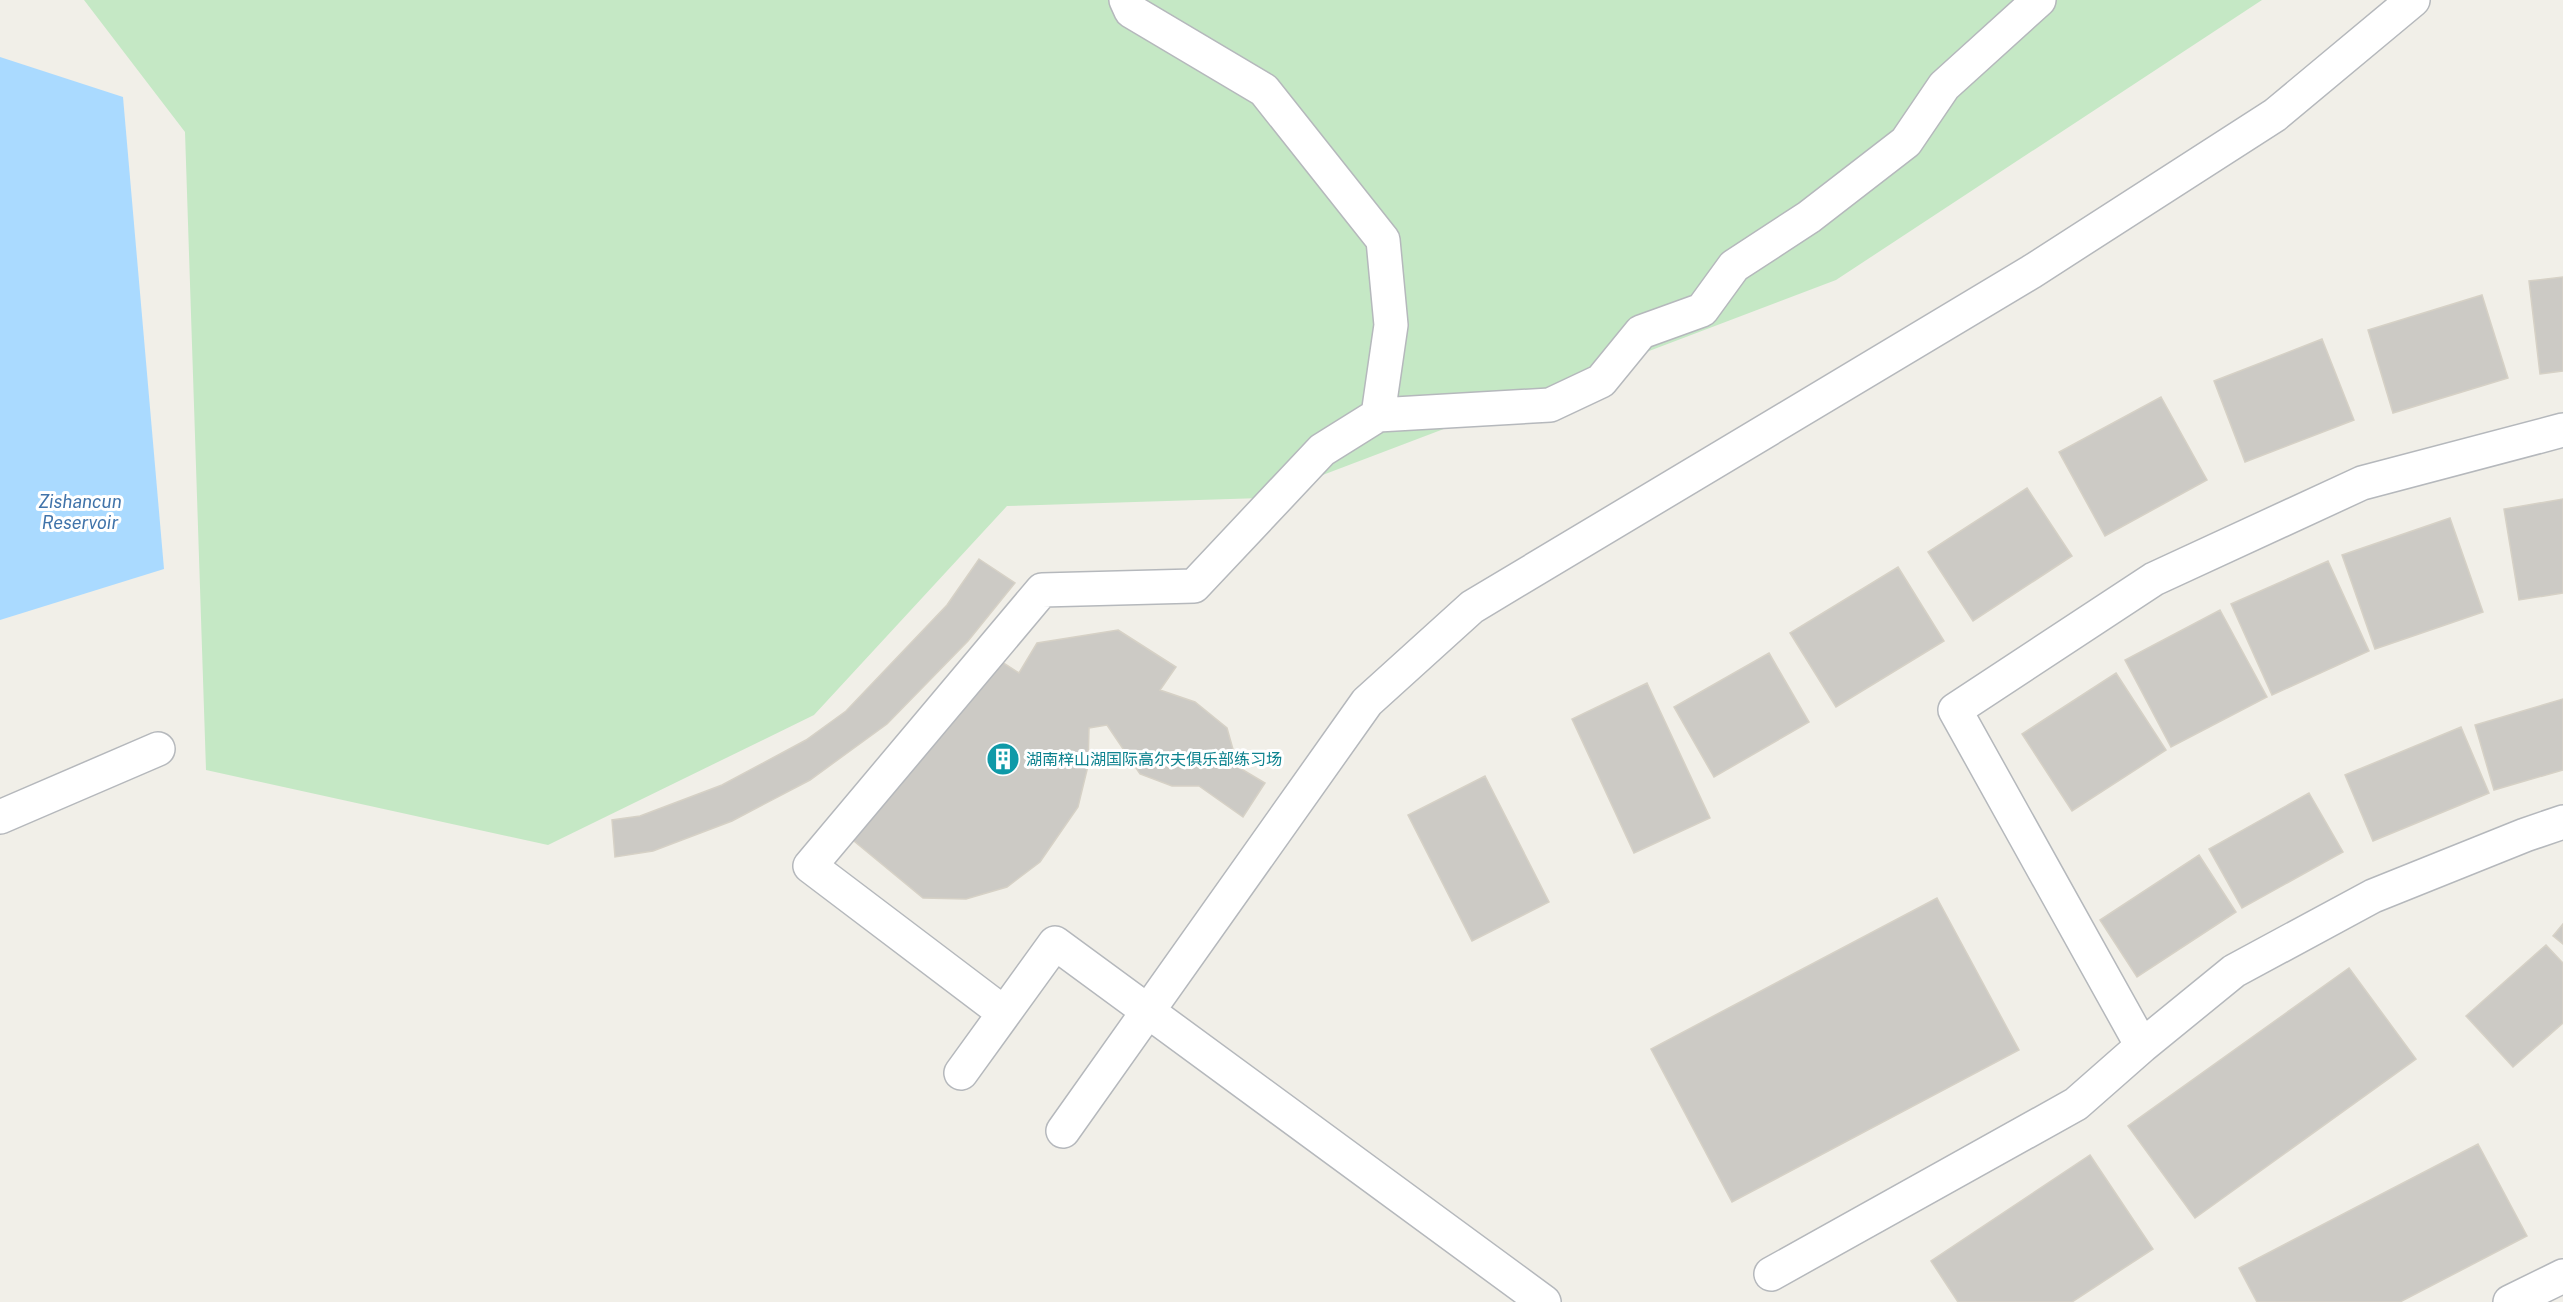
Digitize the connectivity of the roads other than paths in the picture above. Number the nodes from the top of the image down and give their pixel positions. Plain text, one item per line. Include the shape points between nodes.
1 (1126, 0) edge
2 (2039, 0) edge
3 (2412, 0) edge
4 (1378, 415) junction
5 (2563, 430) edge
6 (158, 749) dead end
7 (0, 817) edge
8 (2563, 822) edge
9 (1148, 1011) junction
10 (1004, 1013) junction
11 (2142, 1046) junction
12 (961, 1073) dead end
13 (1063, 1131) dead end
14 (1771, 1274) dead end
15 (2563, 1275) edge
16 (1544, 1302) edge
17 (2510, 1302) edge

1 - 4 street via 1131,11 1264,90 1383,240 1391,325
2 - 4 street via 1944,86 1906,142 1809,218 1734,266 1702,310 1641,332 1601,381 1550,405
3 - 9 street via 2275,115 2070,247 1472,607 1367,702
4 - 10 street via 1322,450 1194,586 1042,590 810,866
5 - 11 street via 2362,483 2154,579 1955,710
6 - 7 street
8 - 11 street via 2373,896 2234,971
9 - 10 street via 1055,943
9 - 13 street
9 - 16 street
10 - 12 street
11 - 14 street via 2076,1104
15 - 17 street

